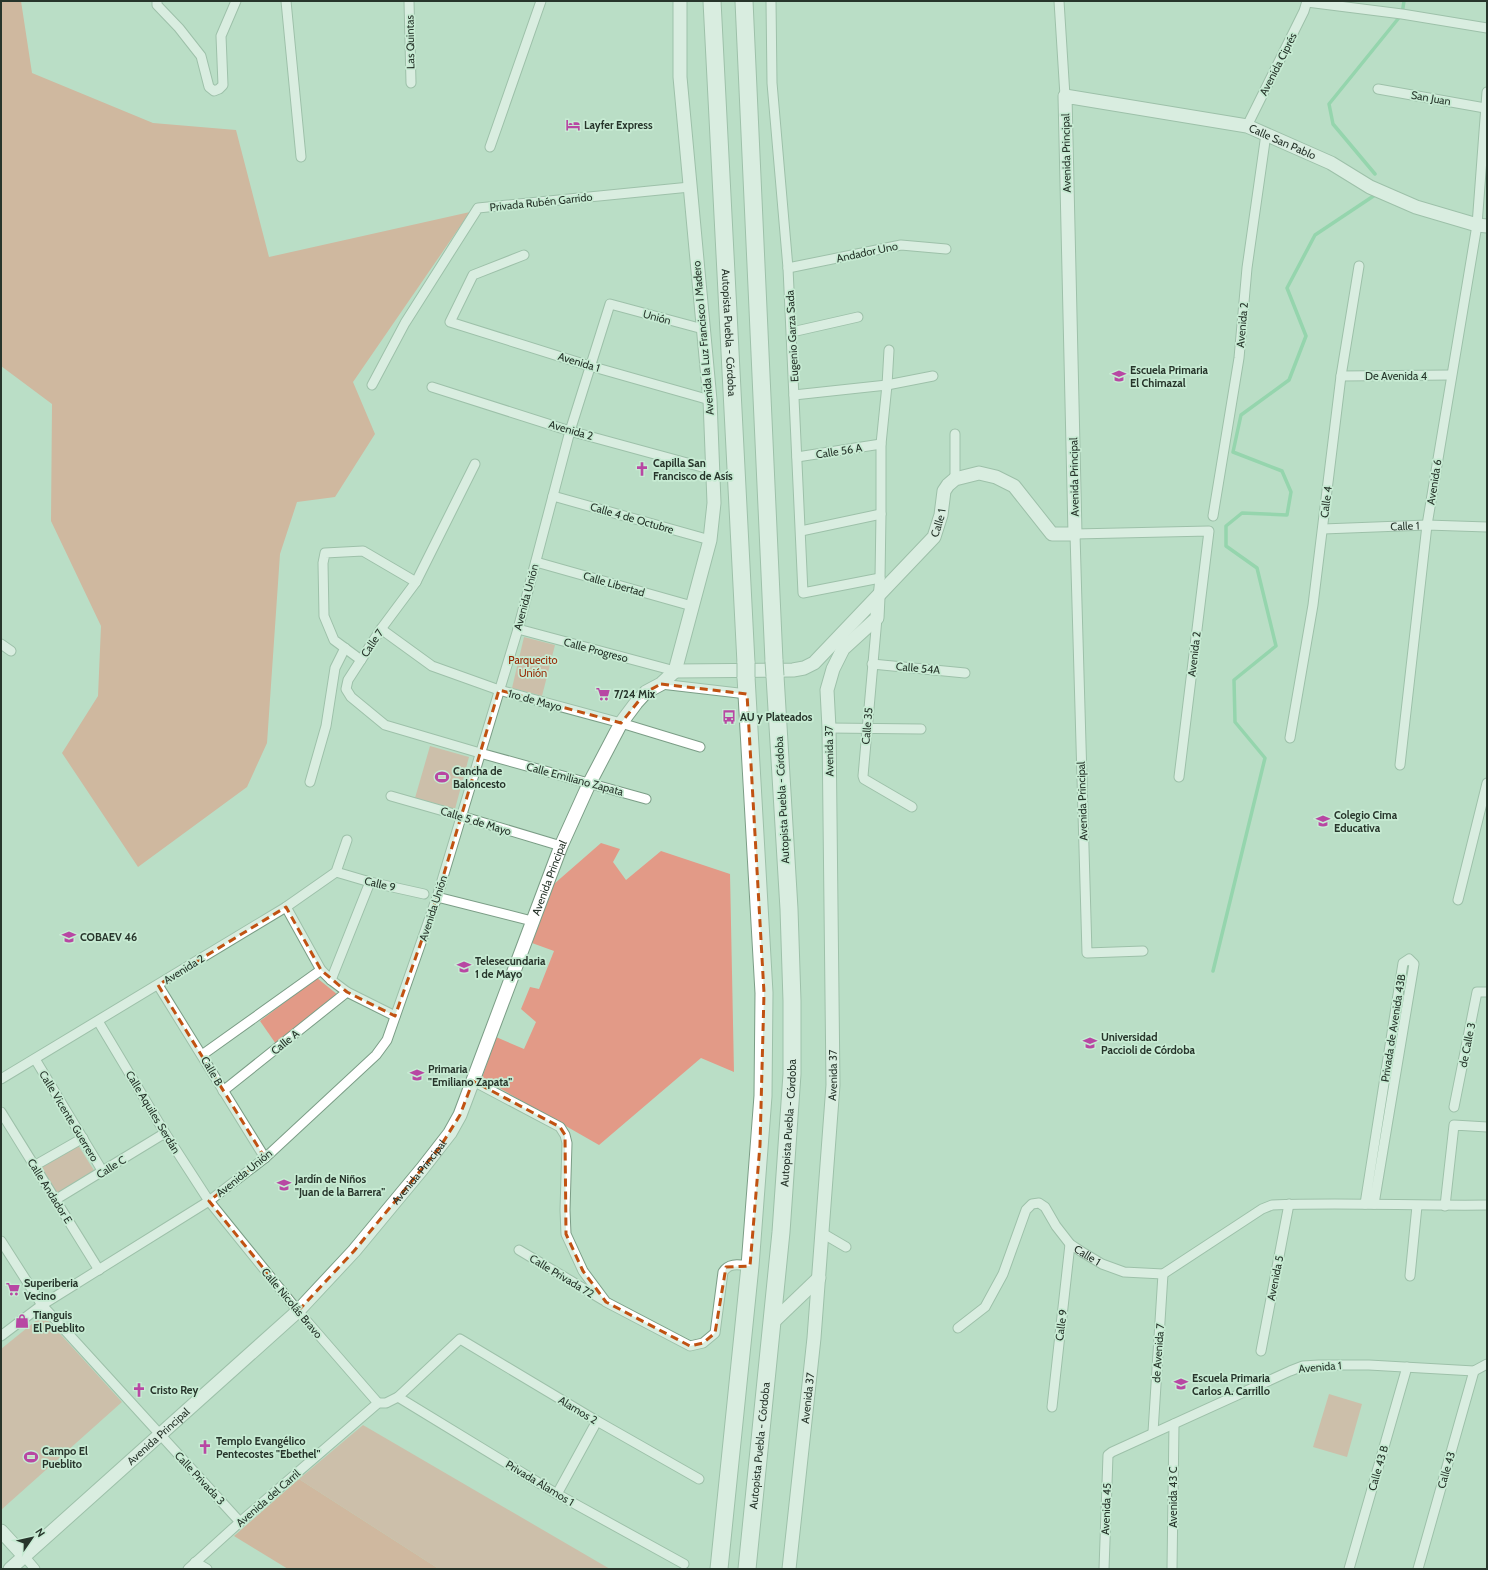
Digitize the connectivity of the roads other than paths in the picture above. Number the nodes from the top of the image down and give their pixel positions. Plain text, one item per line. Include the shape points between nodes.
1 (157, 1) edge
2 (236, 1) edge
3 (286, 1) edge
4 (409, 1) edge
5 (541, 1) edge
6 (680, 1) edge
7 (712, 1) edge
8 (744, 1) edge
9 (772, 1) edge
10 (1059, 1) edge
11 (1307, 1) edge
12 (1487, 28) edge
13 (411, 83) dead end
14 (1378, 88) dead end
15 (1487, 92) edge
16 (1065, 96) junction
17 (1485, 108) junction
18 (1247, 126) junction
19 (1266, 134) junction
20 (490, 147) dead end
21 (301, 157) dead end
22 (690, 187) junction
23 (1482, 226) edge
24 (946, 249) dead end
25 (524, 256) dead end
26 (1359, 266) dead end
27 (788, 268) junction
28 (610, 304) joint
29 (858, 317) dead end
30 (703, 329) junction
31 (792, 332) junction
32 (889, 350) dead end
33 (590, 366) junction
34 (933, 376) dead end
35 (1341, 376) junction
36 (1451, 376) junction
37 (372, 385) dead end
38 (887, 385) junction
39 (432, 387) dead end
40 (794, 395) junction
41 (710, 400) junction
42 (570, 431) junction
43 (954, 434) dead end
44 (880, 444) junction
45 (797, 457) junction
46 (475, 464) dead end
47 (713, 470) junction
48 (955, 479) junction
49 (553, 496) junction
50 (881, 514) junction
51 (1213, 516) dead end
52 (1427, 525) junction
53 (1487, 527) edge
54 (1323, 529) junction
55 (801, 531) junction
56 (1075, 534) junction
57 (710, 540) junction
58 (536, 562) junction
59 (880, 578) junction
60 (416, 582) junction
61 (878, 597) junction
62 (692, 606) junction
63 (877, 618) junction
64 (381, 629) junction
65 (518, 629) junction
66 (1, 644) edge
67 (345, 648) junction
68 (11, 651) dead end
69 (361, 660) junction
70 (872, 664) junction
71 (675, 671) junction
72 (964, 673) dead end
73 (661, 684) junction
74 (499, 690) junction
75 (747, 694) junction
76 (621, 723) junction
77 (829, 728) junction
78 (866, 729) junction
79 (921, 729) dead end
80 (1290, 738) dead end
81 (700, 747) dead end
82 (480, 753) junction
83 (1400, 765) dead end
84 (1179, 777) dead end
85 (310, 782) dead end
86 (1487, 783) edge
87 (589, 784) junction
88 (391, 796) dead end
89 (646, 799) dead end
90 (912, 807) dead end
91 (461, 816) junction
92 (347, 840) dead end
93 (561, 846) junction
94 (336, 872) junction
95 (370, 882) junction
96 (424, 894) dead end
97 (438, 897) junction
98 (1458, 900) dead end
99 (286, 907) junction
100 (532, 921) junction
101 (1143, 952) dead end
102 (321, 970) junction
103 (331, 980) junction
104 (158, 985) junction
105 (346, 992) junction
106 (1487, 992) edge
107 (395, 1016) junction
108 (98, 1021) junction
109 (202, 1055) junction
110 (35, 1059) junction
111 (1, 1079) edge
112 (473, 1081) junction
113 (223, 1092) junction
114 (1454, 1107) dead end
115 (1, 1112) edge
116 (1487, 1127) edge
117 (165, 1133) junction
118 (83, 1138) junction
119 (265, 1158) junction
120 (34, 1166) junction
121 (103, 1172) junction
122 (56, 1200) junction
123 (210, 1201) junction
124 (1487, 1202) edge
125 (1289, 1204) junction
126 (1370, 1204) junction
127 (1417, 1206) junction
128 (1445, 1206) junction
129 (822, 1233) junction
130 (1, 1242) edge
131 (1070, 1244) junction
132 (846, 1247) dead end
133 (519, 1250) dead end
134 (750, 1266) junction
135 (99, 1270) junction
136 (1163, 1274) junction
137 (1410, 1276) dead end
138 (819, 1278) junction
139 (606, 1302) junction
140 (42, 1304) junction
141 (298, 1311) junction
142 (773, 1322) junction
143 (958, 1328) dead end
144 (1, 1336) edge
145 (460, 1339) joint
146 (1261, 1351) dead end
147 (1487, 1364) edge
148 (1407, 1367) junction
149 (1474, 1371) junction
150 (398, 1397) junction
151 (378, 1403) junction
152 (1052, 1407) dead end
153 (597, 1421) junction
154 (1174, 1424) junction
155 (1153, 1432) junction
156 (160, 1435) junction
157 (1112, 1452) joint
158 (699, 1479) dead end
159 (557, 1494) junction
160 (240, 1522) junction
161 (1, 1531) edge
162 (24, 1556) junction
163 (195, 1562) junction
164 (684, 1564) dead end
165 (10, 1569) edge
166 (35, 1569) edge
167 (188, 1569) edge
168 (206, 1569) edge
169 (719, 1569) edge
170 (747, 1569) edge
171 (789, 1569) edge
172 (1104, 1569) edge
173 (1172, 1569) edge
174 (1349, 1569) edge
175 (1418, 1569) edge

1 - 2 street via 201,56 210,87 214,91 223,84 221,36
3 - 21 street
4 - 13 street, Las Quintas
5 - 20 street
6 - 22 street, Avenida la Luz Francisco I Madero via 680,69
7 - 75 highway, Autopista Puebla - Córdoba
8 - 142 highway, Autopista Puebla - Córdoba via 792,1001 792,1074
9 - 27 street, Eugenio Garza Sada via 772,83
10 - 16 street, Avenida Principal
11 - 12 street
11 - 18 street, Avenida Ciprés
14 - 17 street, San Juan
15 - 17 street, Avenida 6
16 - 18 street, Calle San Pablo
16 - 56 street, Avenida Principal
17 - 23 street, Avenida 6
18 - 19 street, Calle San Pablo
19 - 23 street, Calle San Pablo via 1331,163 1370,188 1416,207
19 - 51 street, Avenida 2 via 1247,268 1239,358
22 - 30 street, Avenida la Luz Francisco I Madero
22 - 37 street, Privada Rubén Garrido via 478,208 405,323
23 - 36 street, Avenida 6
24 - 27 street, Andador Uno via 901,245
25 - 33 street, Avenida 1 via 473,274 450,322
26 - 35 street, Calle 4
27 - 31 street, Eugenio Garza Sada
28 - 30 street, Unión
28 - 33 street, Avenida Unión
29 - 31 street
30 - 41 street, Avenida la Luz Francisco I Madero
31 - 40 street, Eugenio Garza Sada
32 - 38 street
33 - 41 street, Avenida 1
33 - 42 street, Avenida Unión
34 - 38 street
35 - 36 street, De Avenida 4
35 - 54 street, Calle 4
36 - 52 street, Avenida 6
38 - 40 street
38 - 44 street
39 - 42 street, Avenida 2
40 - 45 street, Eugenio Garza Sada
41 - 47 street, Avenida la Luz Francisco I Madero
42 - 47 street, Avenida 2
42 - 49 street, Avenida Unión
43 - 48 street
44 - 45 street, Calle 56 A
44 - 50 street
45 - 55 street, Eugenio Garza Sada
46 - 60 street, Calle 7
47 - 57 street, Avenida la Luz Francisco I Madero via 714,503
48 - 56 street via 979,473 996,477 1014,486 1052,534
48 - 61 street, Calle 1 via 944,491 934,536
49 - 57 street, Calle 4 de Octubre
49 - 58 street, Avenida Unión
50 - 55 street
50 - 59 street
52 - 53 street, Calle 1
52 - 54 street, Calle 1
52 - 83 street, Avenida 6
54 - 80 street, Calle 4
55 - 59 street, Eugenio Garza Sada via 803,593
56 - 84 street, Avenida 2 via 1209,530
56 - 101 street, Avenida Principal via 1087,953
57 - 62 street, Avenida la Luz Francisco I Madero
58 - 62 street, Calle Libertad
58 - 65 street, Avenida Unión
59 - 61 street
60 - 64 street, Calle 7
60 - 67 street via 363,551 325,553 324,616 334,640
61 - 63 street
61 - 71 street, Calle 1 via 814,663 804,668
62 - 71 street, Avenida la Luz Francisco I Madero
63 - 70 street, Calle 35
63 - 77 street, Avenida 37 via 842,649 833,668 827,690
64 - 69 street, Calle 7
64 - 74 street, 1ro de Mayo via 432,666
65 - 71 street, Calle Progreso
65 - 74 street, Avenida Unión
66 - 68 street
67 - 69 street
67 - 85 street via 335,668 326,726
69 - 82 street, Calle 7 via 348,680 346,689 351,697 385,725
70 - 72 street, Calle 54A
70 - 78 street, Calle 35
71 - 73 street, Avenida Principal
73 - 75 street
73 - 76 street, Avenida Principal via 646,692
74 - 76 street, 1ro de Mayo
74 - 82 street, Avenida Unión
75 - 134 highway, Autopista Puebla - Córdoba via 764,993 762,1103
76 - 81 street, 1ro de Mayo
76 - 87 street, Avenida Principal
77 - 78 street
77 - 129 street, Avenida 37 via 833,1085
78 - 79 street
78 - 90 street, Calle 35 via 864,779
82 - 87 street, Calle Emiliano Zapata
82 - 91 street, Avenida Unión
86 - 98 street
87 - 89 street, Calle Emiliano Zapata
87 - 93 street, Avenida Principal
88 - 91 street, Calle 5 de Mayo
91 - 93 street, Calle 5 de Mayo
91 - 97 street, Avenida Unión
92 - 94 street
93 - 100 street, Avenida Principal
94 - 95 street, Calle 9
94 - 99 street, Avenida 2
95 - 96 street, Calle 9
95 - 103 street
97 - 100 street
97 - 107 street, Avenida Unión
99 - 102 street
99 - 104 street, Avenida 2
100 - 112 street, Avenida Principal
102 - 103 street
102 - 109 street
103 - 105 street
104 - 108 street, Avenida 2
104 - 109 street, Calle B
105 - 107 street
105 - 113 street, Calle A
106 - 114 street, de Calle 3 via 1477,992
107 - 119 street, Avenida Unión via 387,1040 376,1054
108 - 110 street, Avenida 2
108 - 117 street, Calle Aquiles Serdán
109 - 113 street, Calle B
110 - 111 street, Avenida 2
110 - 118 street, Calle Vicente Guerrero
112 - 139 street via 560,1127 565,1135 568,1144 566,1234 583,1271
112 - 141 street, Avenida Principal via 460,1115 440,1147 354,1251
113 - 119 street, Calle B
115 - 120 street, Calle Andador E
116 - 128 street via 1454,1126
117 - 121 street, Calle C
117 - 123 street, Calle Aquiles Serdán
118 - 120 street
118 - 121 street, Calle Vicente Guerrero
119 - 123 street, Avenida Unión
120 - 122 street, Calle Andador E
121 - 122 street, Calle C
122 - 135 street, Calle Andador E
123 - 135 street, Avenida Unión
123 - 141 street, Calle Nicolás Bravo
124 - 128 street
125 - 126 street
125 - 136 street via 1272,1205 1262,1209
125 - 146 street, Avenida 5
126 - 126 street, Privada de Avenida 43B via 1414,964 1409,959 1403,963
126 - 127 street
127 - 128 street
127 - 137 street
129 - 132 street
129 - 138 street, Avenida 37
130 - 140 street, Calle Privada 3
131 - 136 street, Calle 1 via 1113,1269
131 - 143 street, Calle 1 via 1045,1207 1039,1203 1032,1204 1026,1210 1004,1274 985,1307
131 - 152 street, Calle 9
133 - 139 street, Calle Privada 72
134 - 139 street, Calle Privada 72 via 726,1267 723,1272 715,1332 703,1343 690,1346
134 - 169 highway, Autopista Puebla - Córdoba
135 - 140 street, Avenida Unión
136 - 155 street, de Avenida 7
138 - 142 street
138 - 171 street, Avenida 37
140 - 144 street, Avenida Unión
140 - 156 street, Calle Privada 3
141 - 151 street, Calle Nicolás Bravo
141 - 156 street, Avenida Principal
142 - 170 highway, Autopista Puebla - Córdoba
145 - 150 street, Avenida del Carril
145 - 153 street, Alamos 2
147 - 149 street
148 - 149 street, Avenida 1
148 - 154 street, Avenida 1 via 1303,1366
148 - 174 street, Calle 43 B
149 - 175 street, Calle 43
150 - 151 street, Avenida del Carril via 386,1403
150 - 159 street, Privada Álamos 1
151 - 160 street, Avenida del Carril
153 - 158 street, Alamos 2
153 - 159 street
154 - 155 street, Avenida 1
154 - 173 street, Avenida 43 C
155 - 157 street, Avenida 1
156 - 160 street, Calle Privada 3
156 - 162 street, Avenida Principal
157 - 172 street, Avenida 45 via 1108,1455
159 - 164 street, Privada Álamos 1
160 - 163 street, Avenida del Carril
161 - 162 street
162 - 165 street, Avenida Principal
162 - 166 street
163 - 167 street, Avenida del Carril
163 - 168 street

